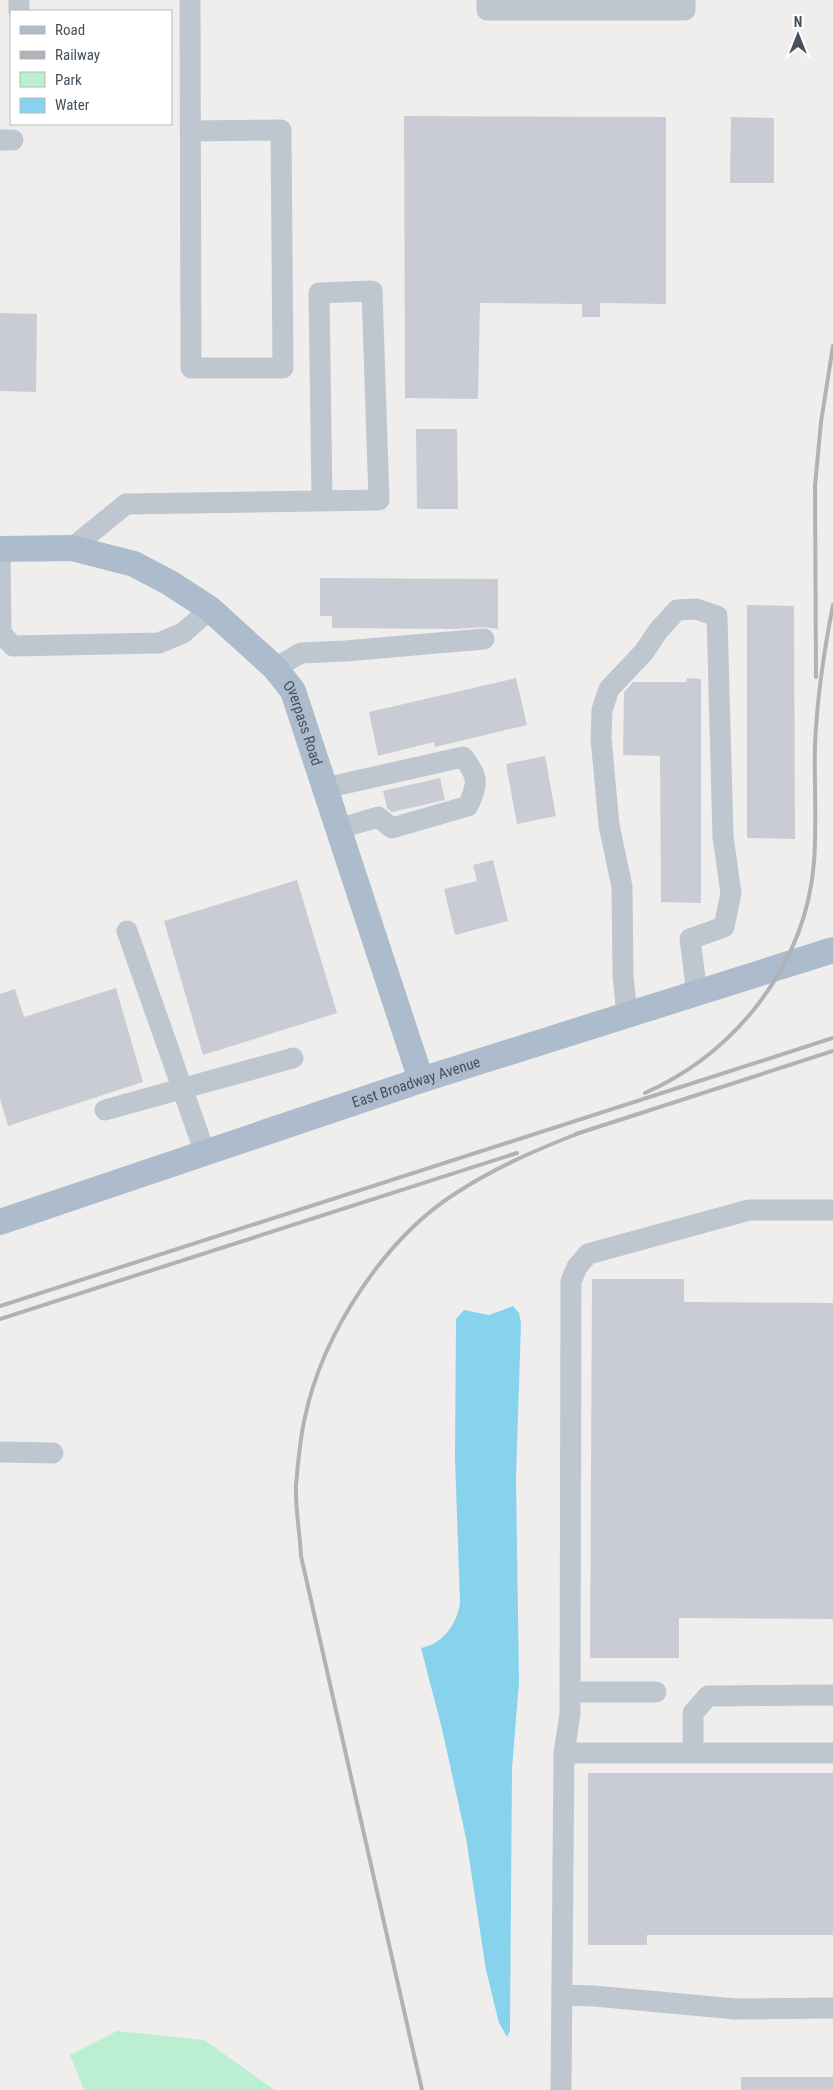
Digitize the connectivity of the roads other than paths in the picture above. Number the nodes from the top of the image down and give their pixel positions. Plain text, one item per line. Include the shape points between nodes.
1 (190, 0) edge
2 (487, 0) edge
3 (685, 0) edge
4 (191, 131) junction
5 (322, 501) junction
6 (72, 548) junction
7 (0, 550) edge
8 (1, 606) edge
9 (210, 609) junction
10 (484, 639) dead end
11 (275, 668) junction
12 (325, 788) junction
13 (338, 829) junction
14 (127, 932) dead end
15 (833, 950) edge
16 (697, 994) junction
17 (627, 1016) junction
18 (293, 1058) dead end
19 (421, 1080) junction
20 (183, 1090) junction
21 (105, 1110) dead end
22 (205, 1153) junction
23 (833, 1210) edge
24 (0, 1222) edge
25 (0, 1452) edge
26 (53, 1453) dead end
27 (570, 1692) junction
28 (656, 1692) dead end
29 (833, 1695) edge
30 (564, 1753) junction
31 (693, 1753) junction
32 (833, 1753) edge
33 (562, 1995) junction
34 (833, 2008) edge
35 (561, 2090) edge

1 - 4 lane
2 - 3 lane via 487,10 685,10
4 - 4 lane via 191,368 283,368 281,130
5 - 5 lane via 379,500 372,291 319,293
5 - 6 lane via 126,504
6 - 7 main road, Overpass Road
6 - 9 main road, Overpass Road via 134,564
7 - 8 lane
8 - 9 lane via 2,633 13,646 160,643 183,633
9 - 11 main road, Overpass Road
10 - 11 lane via 301,653
11 - 12 main road, Overpass Road via 293,691
12 - 13 main road, Overpass Road
12 - 13 lane via 463,757 472,768 477,788 468,806 392,828 378,818
13 - 19 main road, Overpass Road
14 - 20 lane
15 - 16 main road, East Broadway Avenue
16 - 17 main road, East Broadway Avenue
16 - 17 lane via 690,939 724,927 731,893 723,837 717,616 696,609 676,610 610,689 602,710 601,738 609,825 622,886
17 - 19 main road, East Broadway Avenue
18 - 20 lane
19 - 22 main road, East Broadway Avenue
20 - 21 lane
20 - 22 lane
22 - 24 main road, East Broadway Avenue
23 - 27 lane via 749,1210 588,1254 577,1267 571,1281
25 - 26 lane
27 - 28 lane
27 - 30 lane
29 - 31 lane via 708,1696 693,1713
30 - 31 lane
30 - 33 lane
31 - 32 lane
33 - 34 lane via 736,2009
33 - 35 lane

